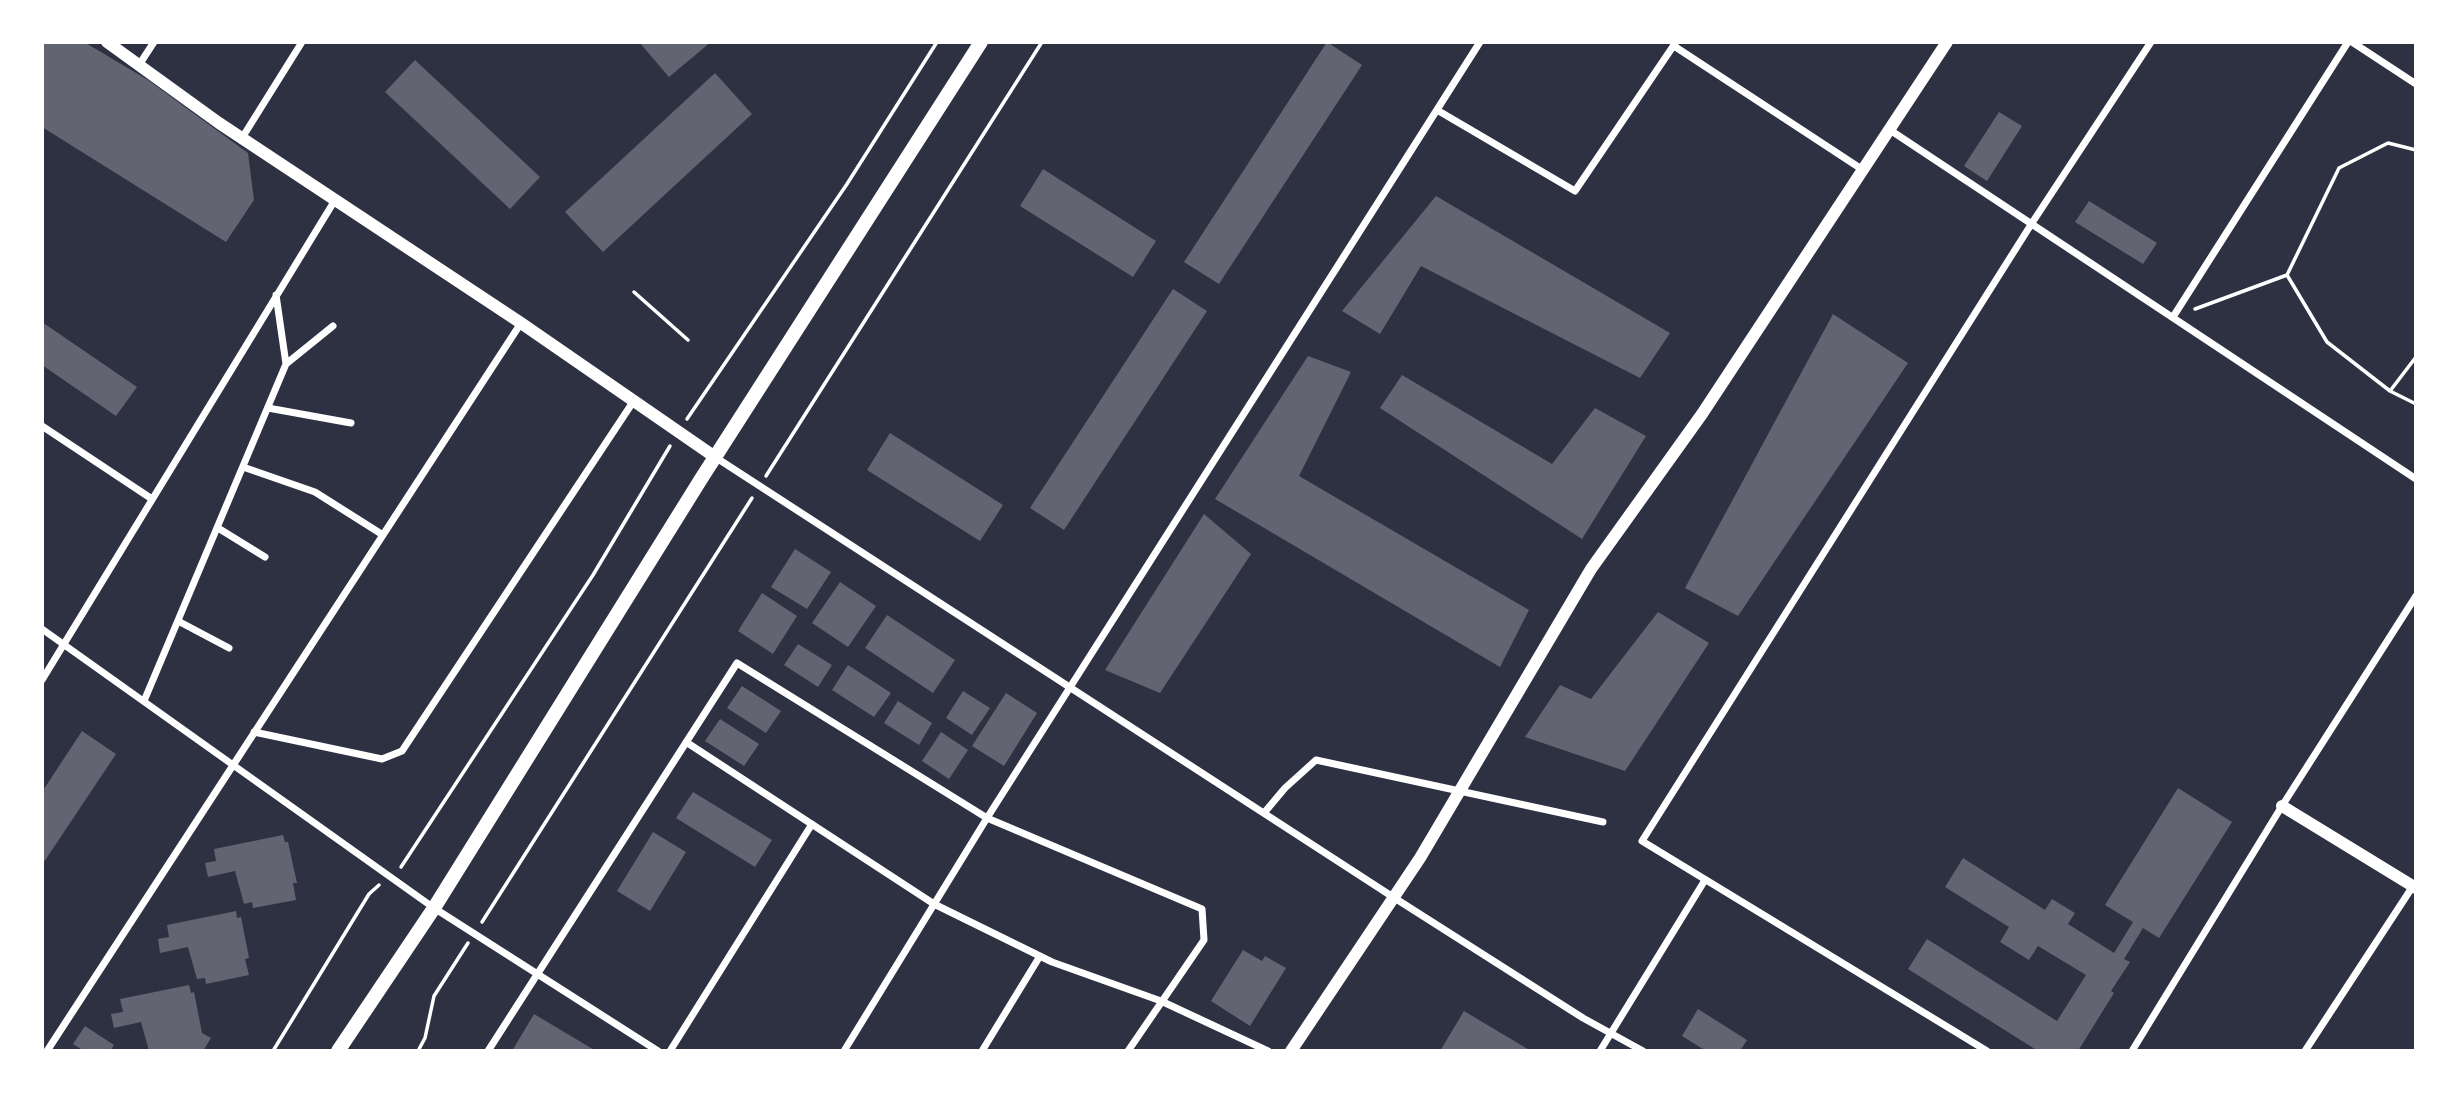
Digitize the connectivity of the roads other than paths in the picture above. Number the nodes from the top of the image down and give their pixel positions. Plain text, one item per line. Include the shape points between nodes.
1 (107, 42) edge
2 (154, 42) edge
3 (302, 42) edge
4 (981, 42) edge
5 (1480, 42) edge
6 (1947, 42) edge
7 (2151, 42) edge
8 (2350, 42) edge
9 (1675, 44) edge
10 (139, 65) junction
11 (2416, 84) edge
12 (1437, 110) junction
13 (1890, 130) junction
14 (242, 138) junction
15 (1864, 170) junction
16 (335, 200) junction
17 (2032, 223) junction
18 (276, 295) junction
19 (2173, 317) junction
20 (521, 323) junction
21 (332, 326) dead end
22 (286, 364) junction
23 (634, 402) junction
24 (268, 408) junction
25 (351, 423) dead end
26 (42, 426) edge
27 (715, 457) junction
28 (243, 467) junction
29 (2416, 479) edge
30 (152, 499) junction
31 (218, 528) junction
32 (383, 535) junction
33 (264, 556) dead end
34 (2416, 596) edge
35 (178, 621) junction
36 (42, 629) edge
37 (65, 645) junction
38 (229, 648) dead end
39 (42, 680) edge
40 (1070, 687) junction
41 (144, 701) junction
42 (254, 732) junction
43 (686, 742) junction
44 (234, 764) junction
45 (1461, 791) junction
46 (2282, 806) junction
47 (1264, 813) junction
48 (987, 818) junction
49 (1603, 822) dead end
50 (812, 824) junction
51 (1705, 880) junction
52 (2414, 887) edge
53 (1393, 897) junction
54 (934, 904) junction
55 (434, 908) junction
56 (1040, 956) junction
57 (538, 974) junction
58 (1161, 1001) junction
59 (1612, 1033) junction
60 (47, 1051) edge
61 (338, 1051) edge
62 (488, 1051) edge
63 (658, 1051) edge
64 (670, 1051) edge
65 (844, 1051) edge
66 (982, 1051) edge
67 (1128, 1051) edge
68 (1268, 1051) edge
69 (1291, 1051) edge
70 (1600, 1051) edge
71 (1643, 1051) edge
72 (1987, 1051) edge
73 (2132, 1051) edge
74 (2305, 1051) edge

1 - 10 street
2 - 10 street
3 - 14 street
4 - 27 main road
5 - 12 street
6 - 13 street
7 - 17 street
8 - 11 street
8 - 19 street
9 - 12 street via 1575,191
9 - 15 street
10 - 14 street
12 - 40 street
13 - 15 street
13 - 17 street
14 - 16 street
15 - 45 street via 1702,414 1591,569
16 - 18 street
16 - 20 street
17 - 19 street
17 - 51 street via 1642,841
18 - 22 street
18 - 30 street
19 - 29 street
20 - 23 street
20 - 32 street
21 - 22 street
22 - 24 street
23 - 27 street
23 - 42 street via 402,751 382,759
24 - 25 street
24 - 28 street
26 - 30 street
27 - 40 street
27 - 55 main road
28 - 31 street
28 - 32 street via 315,492
30 - 37 street
31 - 33 street
31 - 35 street
32 - 42 street
34 - 46 street
35 - 38 street
35 - 41 street
36 - 37 street
37 - 39 street
37 - 41 street
40 - 47 street
40 - 48 street
41 - 44 street
42 - 44 street
43 - 48 street via 737,663
43 - 50 street
43 - 57 street
44 - 55 street
44 - 60 street
45 - 47 street via 1316,760
45 - 49 street
45 - 53 street
46 - 52 street
46 - 73 street
47 - 53 street
48 - 54 street
48 - 58 street via 1202,909 1204,940
50 - 54 street
50 - 64 street
51 - 59 street
51 - 72 street
52 - 74 street
53 - 59 street
53 - 69 street
54 - 56 street
54 - 65 street
55 - 57 street
55 - 61 main road
56 - 58 street
56 - 66 street
57 - 62 street
57 - 63 street
58 - 67 street
58 - 68 street
59 - 70 street
59 - 71 street

